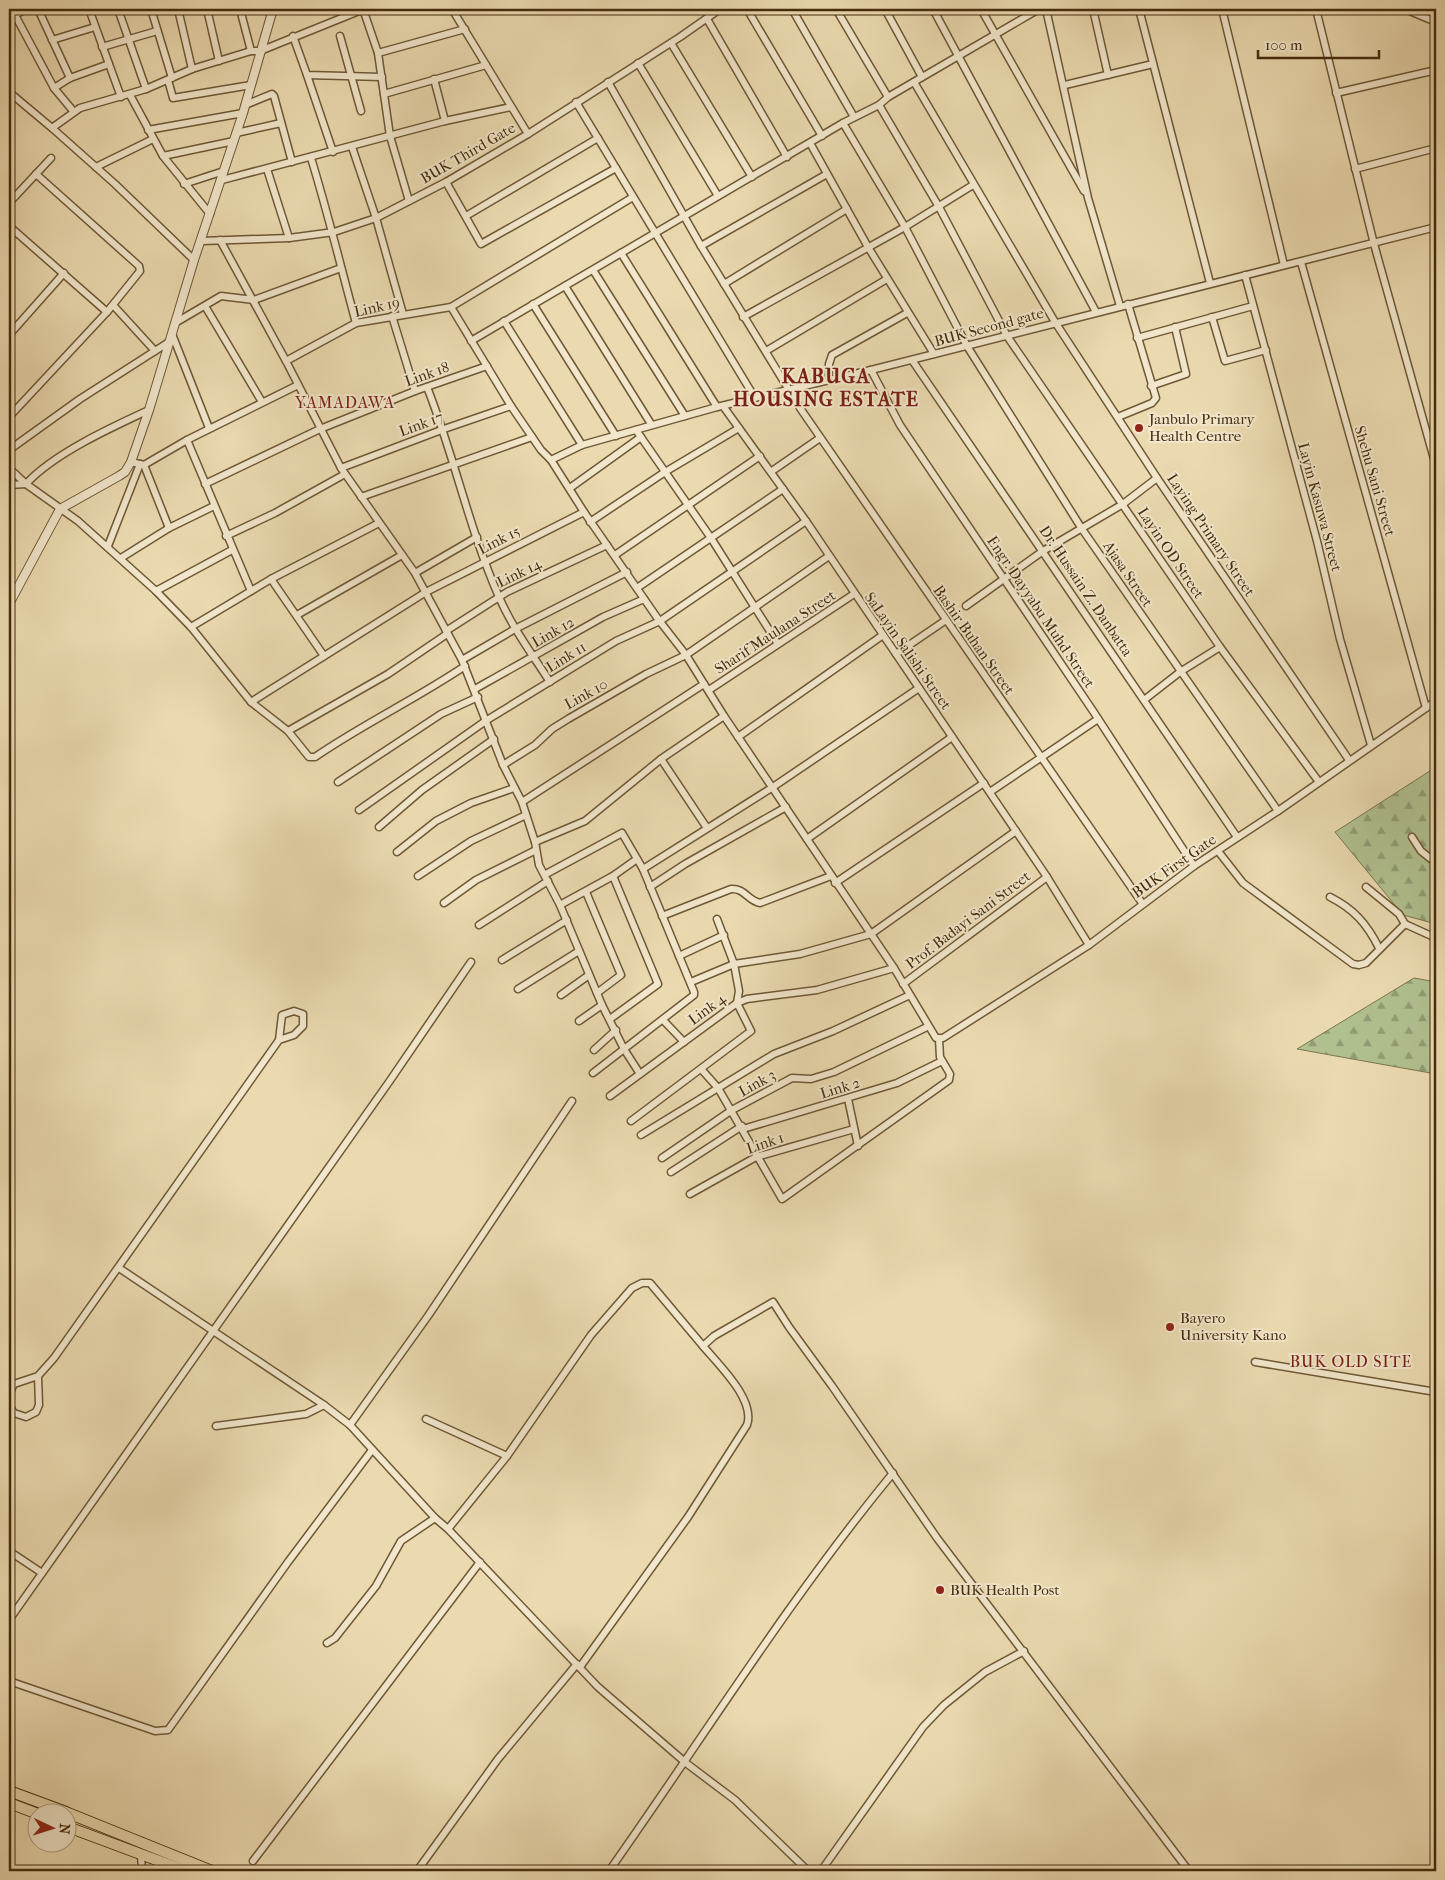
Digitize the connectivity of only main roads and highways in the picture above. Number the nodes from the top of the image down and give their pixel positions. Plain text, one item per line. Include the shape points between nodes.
1 (9, 1791) edge
2 (38, 1802) edge
3 (9, 1803) edge
4 (28, 1810) edge
5 (78, 1817) edge
6 (78, 1831) edge
7 (186, 1871) edge
8 (212, 1871) edge

1 - 2 main road
3 - 4 main road
5 - 8 main road
6 - 7 main road

